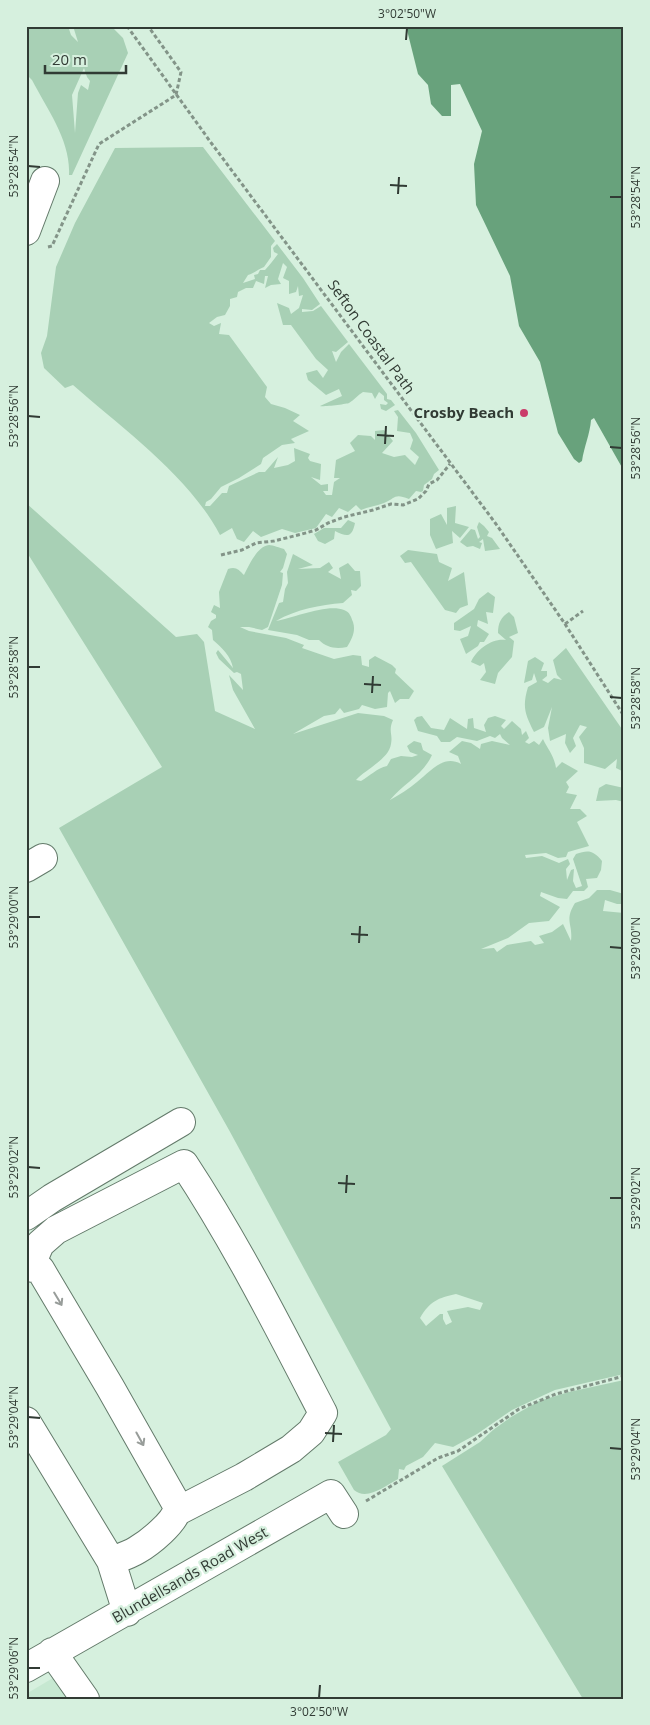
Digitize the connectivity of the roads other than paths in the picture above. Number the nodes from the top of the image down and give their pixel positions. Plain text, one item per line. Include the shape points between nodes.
1 (45, 181) dead end
2 (35, 240) edge
3 (181, 1122) dead end
4 (26, 1216) edge
5 (28, 1267) edge
6 (26, 1421) edge
7 (178, 1511) junction
8 (344, 1514) road end
9 (110, 1561) junction
10 (127, 1612) junction
11 (52, 1652) junction
12 (26, 1668) edge
13 (85, 1699) edge

1 - 2 street
3 - 4 street
5 -> 7 street via 40,1269
5 - 7 street via 40,1244 56,1230 184,1164 200,1187 268,1306 323,1413 311,1432 291,1448
6 - 9 street
7 - 9 street via 171,1522 137,1550
8 - 10 street, Blundellsands Road West via 332,1494
9 - 10 street
10 - 11 street, Blundellsands Road West
11 - 12 street, Blundellsands Road West
11 - 13 street

